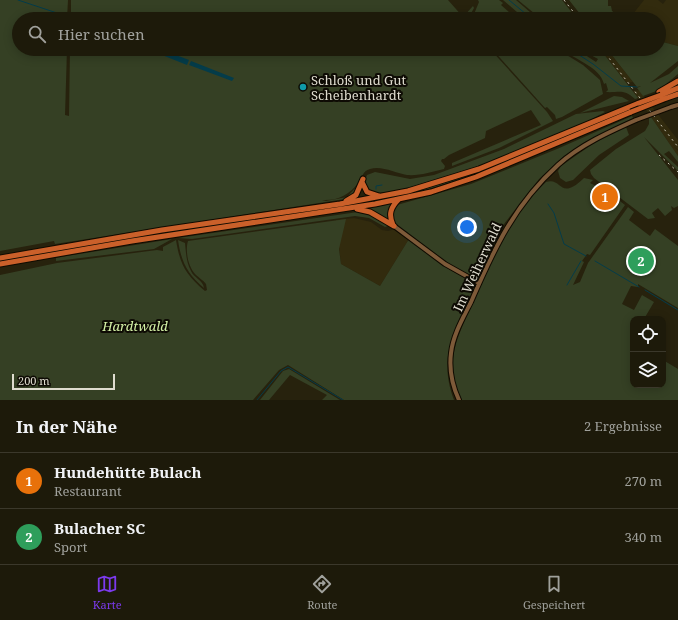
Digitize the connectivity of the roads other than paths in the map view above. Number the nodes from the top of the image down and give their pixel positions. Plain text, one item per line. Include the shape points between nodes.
1 (678, 81) edge
2 (678, 88) edge
3 (678, 94) edge
4 (661, 95) junction
5 (678, 105) edge
6 (382, 197) junction
7 (400, 199) junction
8 (340, 204) junction
9 (353, 208) junction
10 (394, 226) junction
11 (0, 258) edge
12 (0, 264) edge
13 (479, 283) junction
14 (459, 400) edge

1 - 4 highway
2 - 4 highway
3 - 4 highway
4 - 6 highway, bridge via 479,169 430,186
4 - 7 highway, bridge via 631,112 476,177
5 - 13 street, Im Weiherwald, bridge via 625,124 571,155 549,173 529,195 500,238
6 - 8 highway
6 - 8 highway via 367,192 362,179 356,195
7 - 9 highway
7 - 10 highway via 391,210 390,217
8 - 11 highway via 131,235
9 - 10 highway via 370,212
9 - 12 highway via 132,241
10 - 13 street via 446,264
13 - 14 street, Im Weiherwald via 451,351 451,376

